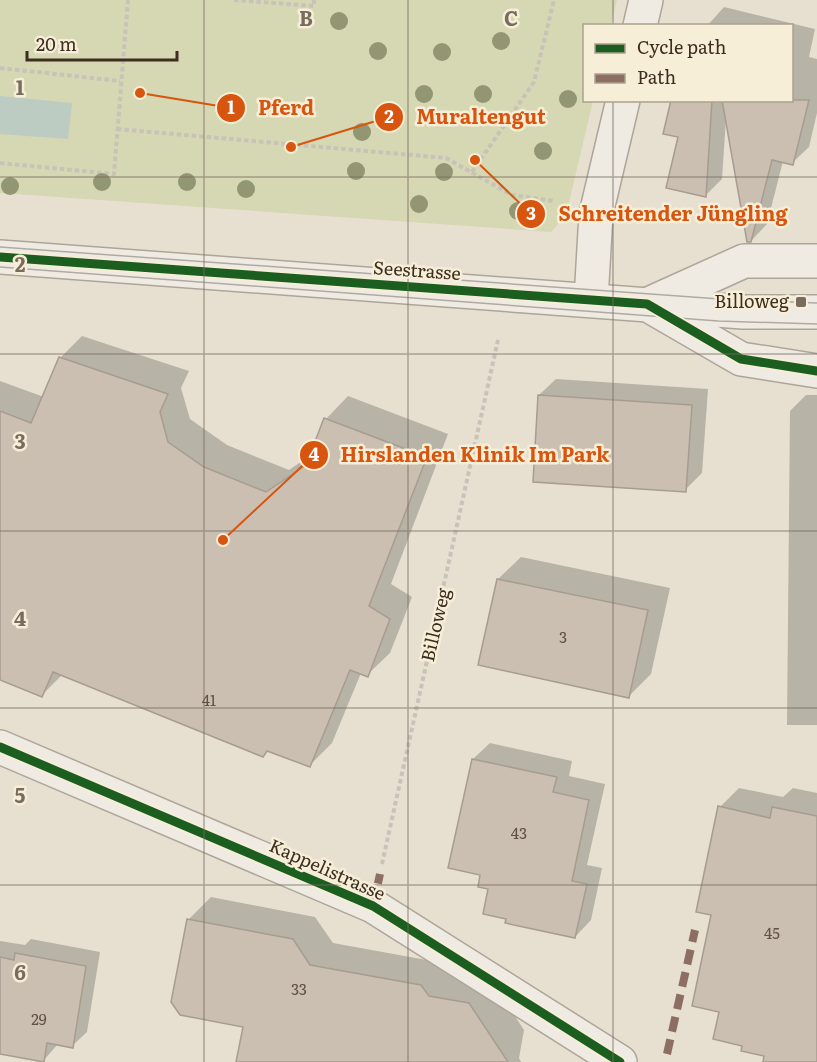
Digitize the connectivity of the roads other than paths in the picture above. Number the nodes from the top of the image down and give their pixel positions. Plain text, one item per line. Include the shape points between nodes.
1 (646, 0) edge
2 (640, 24) edge
3 (623, 102) edge
4 (0, 257) edge
5 (817, 261) edge
6 (591, 300) junction
7 (647, 304) junction
8 (817, 312) edge
9 (817, 371) edge
10 (0, 747) edge
11 (620, 1062) edge

1 - 2 street
3 - 6 street via 596,214
4 - 6 street, Seestrasse
5 - 7 street, Seestrasse via 744,261
6 - 7 street, Seestrasse
7 - 8 street, Seestrasse via 742,312
7 - 9 street, Seestrasse via 741,359
10 - 11 street, Kappelistrasse via 373,906

